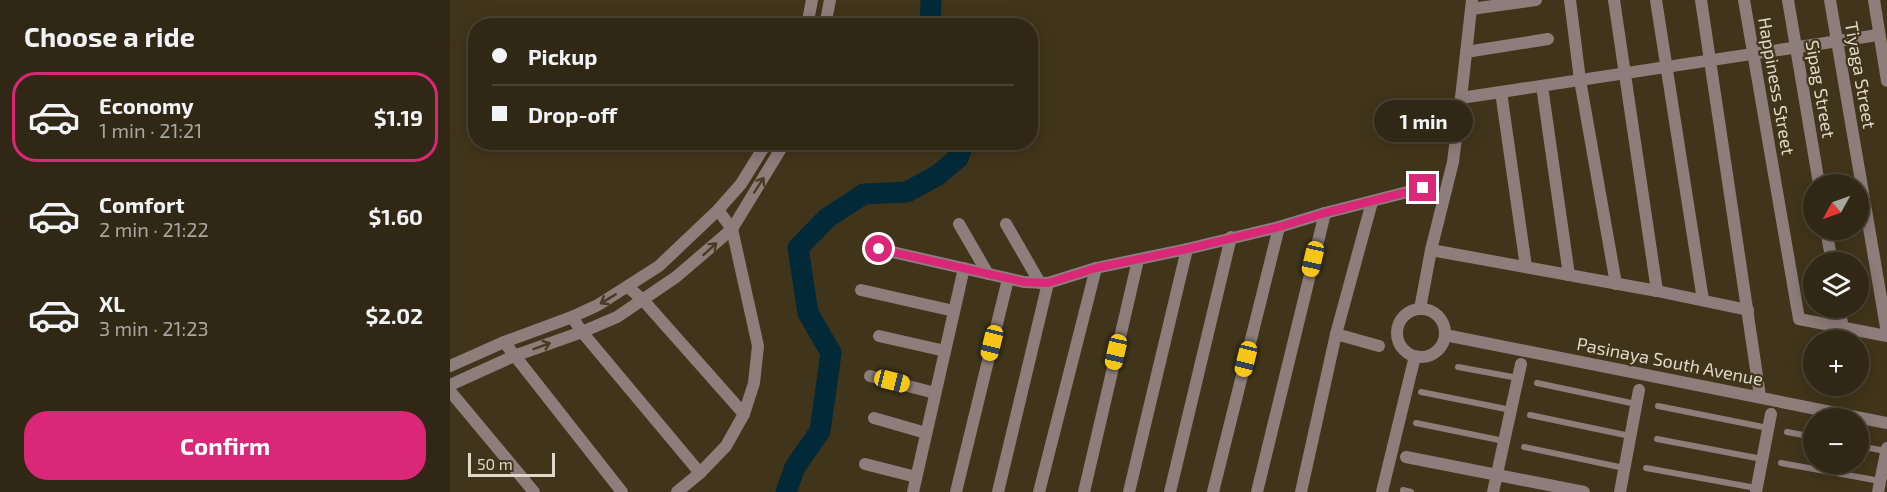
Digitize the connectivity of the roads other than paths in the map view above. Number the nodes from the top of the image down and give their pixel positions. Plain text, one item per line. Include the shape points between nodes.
1 (812, 0) edge
2 (830, 0) edge
3 (1536, 0) edge
4 (1570, 0) edge
5 (1614, 0) edge
6 (1656, 0) edge
7 (1701, 0) edge
8 (1744, 0) edge
9 (1788, 0) edge
10 (1830, 0) edge
11 (1874, 0) edge
12 (1472, 5) edge
13 (809, 18) edge
14 (827, 18) edge
15 (1878, 35) junction
16 (1548, 39) dead end
17 (1837, 41) junction
18 (1795, 48) junction
19 (1466, 52) junction
20 (1753, 54) junction
21 (1710, 60) junction
22 (1665, 67) junction
23 (1625, 73) junction
24 (1580, 80) junction
25 (1887, 81) edge
26 (1542, 86) junction
27 (1501, 92) junction
28 (1461, 98) junction
29 (762, 150) edge
30 (780, 150) edge
31 (1817, 174) edge
32 (1423, 188) dead end
33 (1372, 202) junction
34 (718, 210) junction
35 (1325, 213) junction
36 (959, 224) dead end
37 (1006, 224) dead end
38 (1279, 227) junction
39 (732, 229) junction
40 (1231, 237) junction
41 (879, 249) dead end
42 (1187, 249) junction
43 (1431, 250) junction
44 (1138, 260) junction
45 (1526, 267) junction
46 (964, 268) junction
47 (1096, 268) junction
48 (988, 274) junction
49 (1569, 275) junction
50 (1008, 279) junction
51 (1044, 283) junction
52 (1616, 284) junction
53 (628, 287) junction
54 (861, 290) dead end
55 (1657, 291) junction
56 (643, 300) junction
57 (1703, 300) junction
58 (1420, 309) junction
59 (1748, 310) junction
60 (954, 311) junction
61 (572, 317) junction
62 (1841, 318) edge
63 (1843, 328) junction
64 (582, 332) junction
65 (1336, 334) junction
66 (1445, 335) junction
67 (1887, 335) edge
68 (879, 336) dead end
69 (504, 342) junction
70 (1379, 346) dead end
71 (945, 351) junction
72 (514, 356) junction
73 (1415, 356) junction
74 (1521, 364) dead end
75 (450, 366) edge
76 (1458, 367) dead end
77 (870, 376) dead end
78 (1518, 378) junction
79 (1537, 383) dead end
80 (450, 385) edge
81 (1639, 390) dead end
82 (450, 391) edge
83 (1421, 392) dead end
84 (935, 393) junction
85 (1760, 396) junction
86 (1636, 404) junction
87 (1658, 406) dead end
88 (1511, 410) junction
89 (744, 414) junction
90 (1771, 414) dead end
91 (1530, 415) dead end
92 (874, 418) dead end
93 (1416, 423) dead end
94 (1887, 423) edge
95 (1768, 428) junction
96 (1787, 432) dead end
97 (926, 433) junction
98 (1803, 435) edge
99 (1630, 436) junction
100 (1656, 439) dead end
101 (1504, 441) junction
102 (1524, 447) dead end
103 (1869, 447) edge
104 (1887, 449) edge
105 (1406, 457) dead end
106 (1762, 459) junction
107 (1781, 463) dead end
108 (864, 464) dead end
109 (1624, 468) junction
110 (1646, 468) dead end
111 (700, 473) junction
112 (1497, 475) junction
113 (916, 477) junction
114 (1879, 487) edge
115 (1403, 490) dead end
116 (1756, 490) edge
117 (534, 492) edge
118 (622, 492) edge
119 (677, 492) edge
120 (913, 492) edge
121 (956, 492) edge
122 (998, 492) edge
123 (1040, 492) edge
124 (1084, 492) edge
125 (1129, 492) edge
126 (1170, 492) edge
127 (1213, 492) edge
128 (1257, 492) edge
129 (1301, 492) edge
130 (1382, 492) edge
131 (1411, 492) edge
132 (1494, 492) edge
133 (1584, 492) edge
134 (1620, 492) edge

1 - 13 street
2 - 14 street
3 - 12 street
4 - 24 street
5 - 23 street
6 - 22 street
7 - 21 street
8 - 20 street, Happiness Street
9 - 18 street, Sipag Street
10 - 17 street, Tiyaga Street
11 - 15 street
12 - 19 street
15 - 17 street
15 - 25 street
16 - 19 street
17 - 18 street
17 - 67 street, Tiyaga Street
18 - 20 street
18 - 31 street, Sipag Street
19 - 28 street
20 - 21 street
20 - 63 street, Happiness Street via 1799,319
21 - 22 street
21 - 59 street
22 - 23 street
22 - 57 street
23 - 24 street
23 - 55 street
24 - 26 street
24 - 52 street
26 - 27 street
26 - 49 street
27 - 28 street
27 - 45 street
28 - 43 street via 1453,162
29 - 34 street via 741,184
39 -> 30 street
32 - 33 street
33 - 35 street
33 - 65 street
34 - 39 street
34 - 53 street via 659,266
35 - 38 street
35 - 128 street
36 - 48 street
37 - 51 street
38 - 40 street
38 - 127 street
56 -> 39 street
39 - 89 street via 758,346 754,383
40 - 42 street
40 - 126 street
41 - 46 street
42 - 44 street
42 - 125 street
43 - 45 street
43 - 58 street
44 - 47 street
44 - 124 street
45 - 49 street
46 - 48 street
46 - 60 street
47 - 51 street
47 - 123 street
48 - 50 street
49 - 52 street
50 - 51 street
50 - 121 street
51 - 122 street
52 - 55 street
53 - 56 street
53 -> 61 street
54 - 60 street
55 - 57 street
56 - 64 street
56 - 89 street
57 - 59 street
58 - 66 street via 1437,315
58 - 73 street via 1404,316 1397,332 1402,347
59 - 85 street
60 - 71 street
61 - 64 street
61 - 69 street
62 - 63 street
63 - 67 street
72 -> 64 street
64 - 111 street
65 - 70 street
65 - 129 street
66 - 73 street via 1436,351
66 - 85 street, Pasinaya South Avenue
68 - 71 street
69 - 72 street
69 - 75 street
71 - 84 street
72 - 80 street
72 - 118 street
73 - 130 street
74 - 78 street
76 - 78 lane
77 - 84 street
78 - 88 street
79 - 86 lane
81 - 86 street
82 - 117 street
83 - 88 lane
84 - 97 street
85 - 94 street, Pasinaya South Avenue
86 - 99 street
87 - 95 lane
88 - 101 street
89 - 111 street via 726,446
90 - 95 street
91 - 99 lane
92 - 97 street
93 - 101 lane
95 - 106 street
96 - 98 lane
97 - 113 street
99 - 109 street
100 - 106 lane
101 - 112 street
102 - 109 lane
103 - 104 lane
104 - 114 street
105 - 112 street
106 - 116 street
107 - 114 lane
108 - 113 street
109 - 134 street
110 - 116 lane
111 - 119 street
112 - 132 street
112 - 133 street
113 - 120 street
115 - 131 lane

